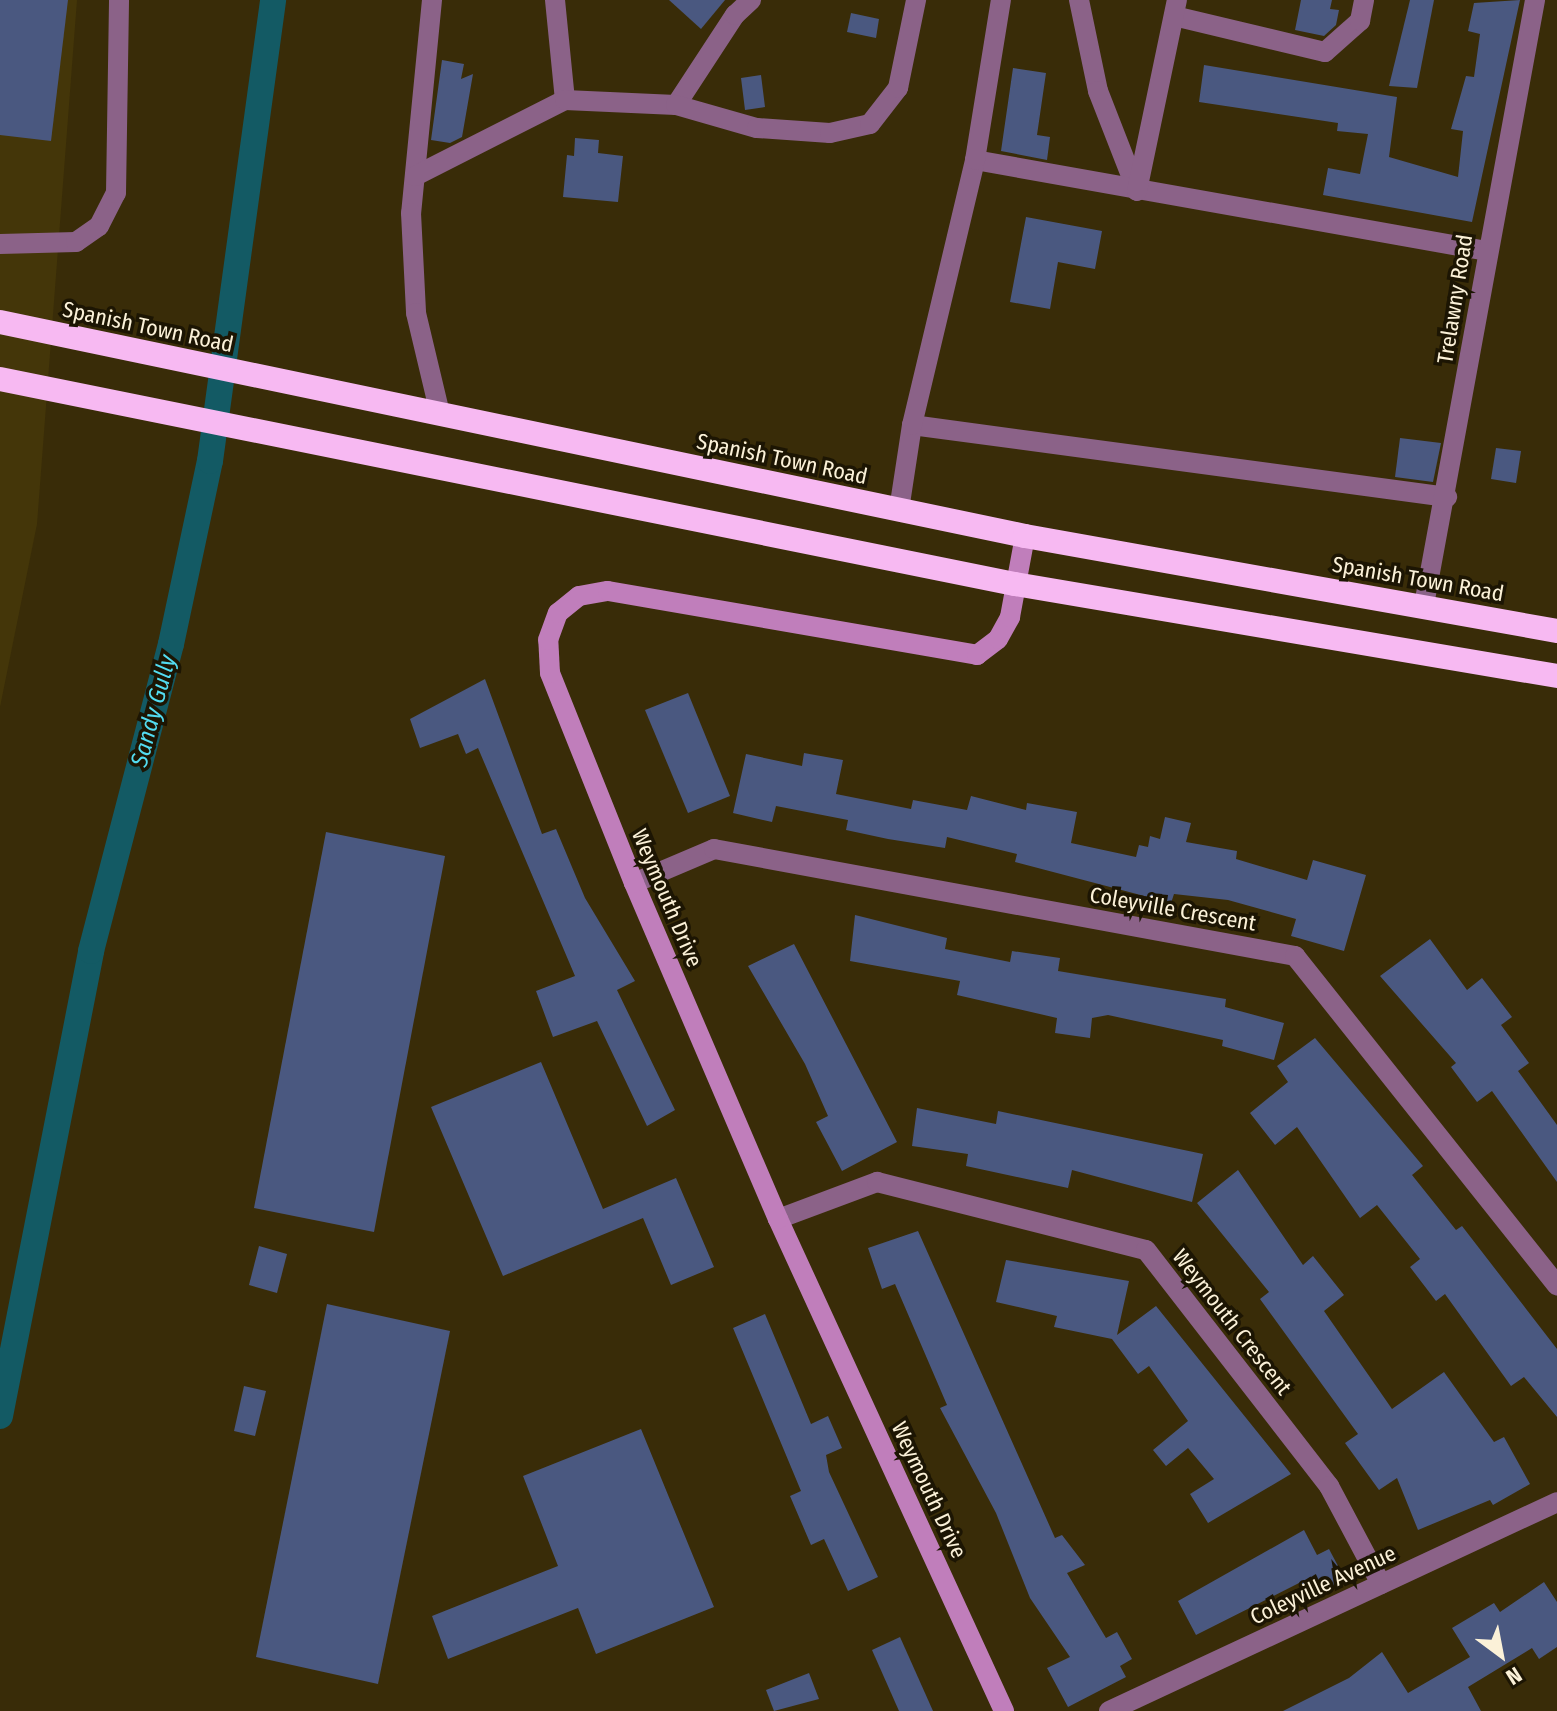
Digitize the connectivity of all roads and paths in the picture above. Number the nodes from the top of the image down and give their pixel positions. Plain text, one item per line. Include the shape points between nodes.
1 (119, 0) edge
2 (432, 0) edge
3 (555, 0) edge
4 (751, 0) edge
5 (916, 0) edge
6 (1001, 0) edge
7 (1079, 0) edge
8 (1364, 0) edge
9 (1535, 0) edge
10 (1175, 8) edge
11 (565, 100) junction
12 (676, 105) junction
13 (975, 160) junction
14 (415, 176) junction
15 (1137, 191) junction
16 (0, 244) edge
17 (1487, 251) junction
18 (2, 323) edge
19 (0, 379) edge
20 (440, 414) junction
21 (912, 425) junction
22 (1447, 497) junction
23 (899, 510) junction
24 (1025, 536) junction
25 (1015, 584) junction
26 (1424, 605) junction
27 (1557, 631) edge
28 (1557, 676) edge
29 (634, 883) junction
30 (778, 1219) junction
31 (1557, 1285) edge
32 (1557, 1502) edge
33 (1381, 1584) junction
34 (1004, 1711) edge
35 (1109, 1711) edge

1 - 16 street via 116,193 99,226 76,242
2 - 14 street
3 - 11 street
4 - 12 street via 735,15
5 - 12 street via 898,88 870,124 830,133 757,128
6 - 13 street
7 - 15 street via 1098,91
8 - 10 street via 1360,21 1325,52
9 - 17 street, Trelawny Road
10 - 15 street
11 - 12 street
11 - 14 street
13 - 15 street
13 - 21 street
14 - 20 street via 416,313
15 - 17 street
17 - 22 street, Trelawny Road
18 - 20 highway, Spanish Town Road
19 - 25 highway
20 - 23 highway, Spanish Town Road
21 - 22 street
21 - 23 street
22 - 26 street, Trelawny Road
23 - 24 highway, Spanish Town Road
24 - 25 street, Weymouth Drive
24 - 26 highway, Spanish Town Road
25 - 28 highway
25 - 29 street, Weymouth Drive via 1010,617 998,639 977,655 608,591 579,596 558,613 548,640 550,673
26 - 27 highway, Spanish Town Road
29 - 30 street, Weymouth Drive
29 - 31 street, Coleyville Crescent via 714,849 1295,956
30 - 33 street, Weymouth Crescent via 877,1182 1146,1250 1329,1486
30 - 34 street, Weymouth Drive
32 - 33 street, Coleyville Avenue
33 - 35 street, Coleyville Avenue

